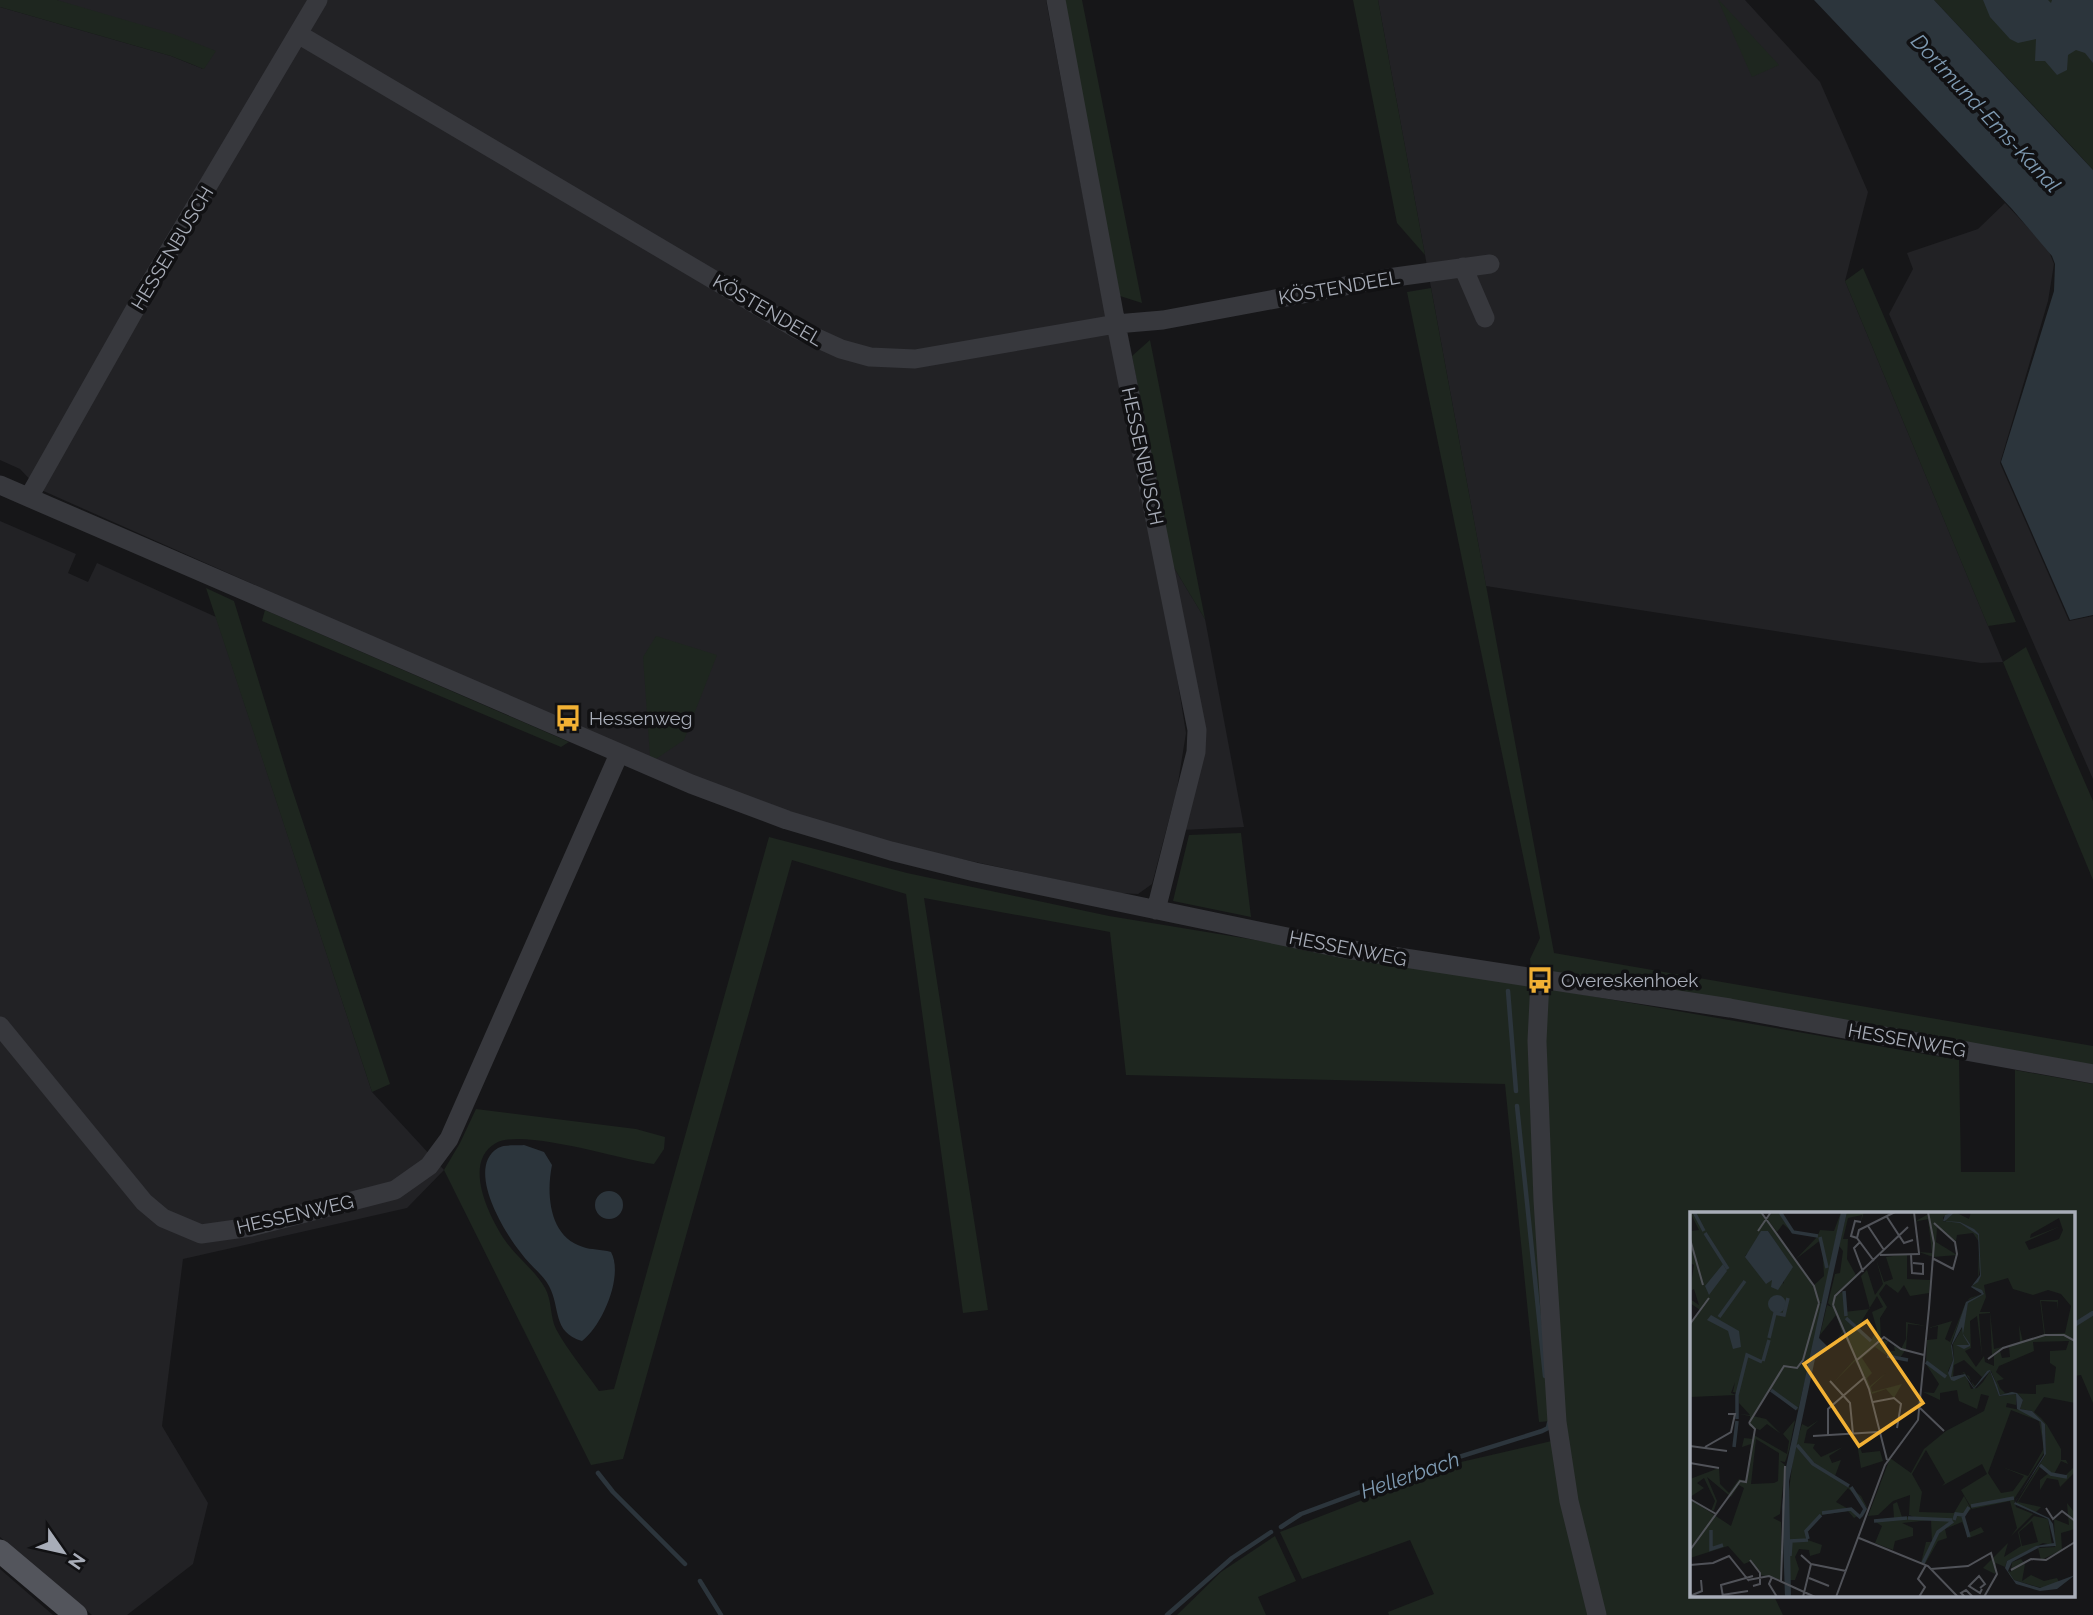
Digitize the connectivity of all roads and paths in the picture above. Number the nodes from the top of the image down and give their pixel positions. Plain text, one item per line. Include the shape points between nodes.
1 (318, 0) edge
2 (1056, 0) edge
3 (298, 34) junction
4 (1490, 264) dead end
5 (1463, 267) junction
6 (1485, 318) dead end
7 (1116, 324) junction
8 (0, 485) edge
9 (29, 497) junction
10 (619, 754) junction
11 (1156, 910) junction
12 (1540, 980) junction
13 (0, 1026) edge
14 (2093, 1074) edge
15 (0, 1551) edge
16 (76, 1615) edge
17 (1597, 1615) edge

1 - 3 street, HESSENBUSCH
2 - 7 street, HESSENBUSCH
3 - 7 street, KÖSTENDEEL via 797,329 841,349 870,357 915,359
3 - 9 street, HESSENBUSCH
4 - 5 street, KÖSTENDEEL
5 - 6 street
5 - 7 street, KÖSTENDEEL via 1163,320
7 - 11 street, HESSENBUSCH via 1197,730 1196,752
8 - 9 street, HESSENWEG
9 - 10 street, HESSENWEG
10 - 11 street, HESSENWEG via 768,814 850,840
10 - 13 street, HESSENWEG via 449,1139 429,1166 395,1190 251,1227 201,1234 184,1229 144,1202
11 - 12 street, HESSENWEG via 1340,948
12 - 14 street, HESSENWEG via 1730,1008
12 - 17 street via 1537,1041 1543,1200 1557,1422 1569,1501
15 - 16 main road

